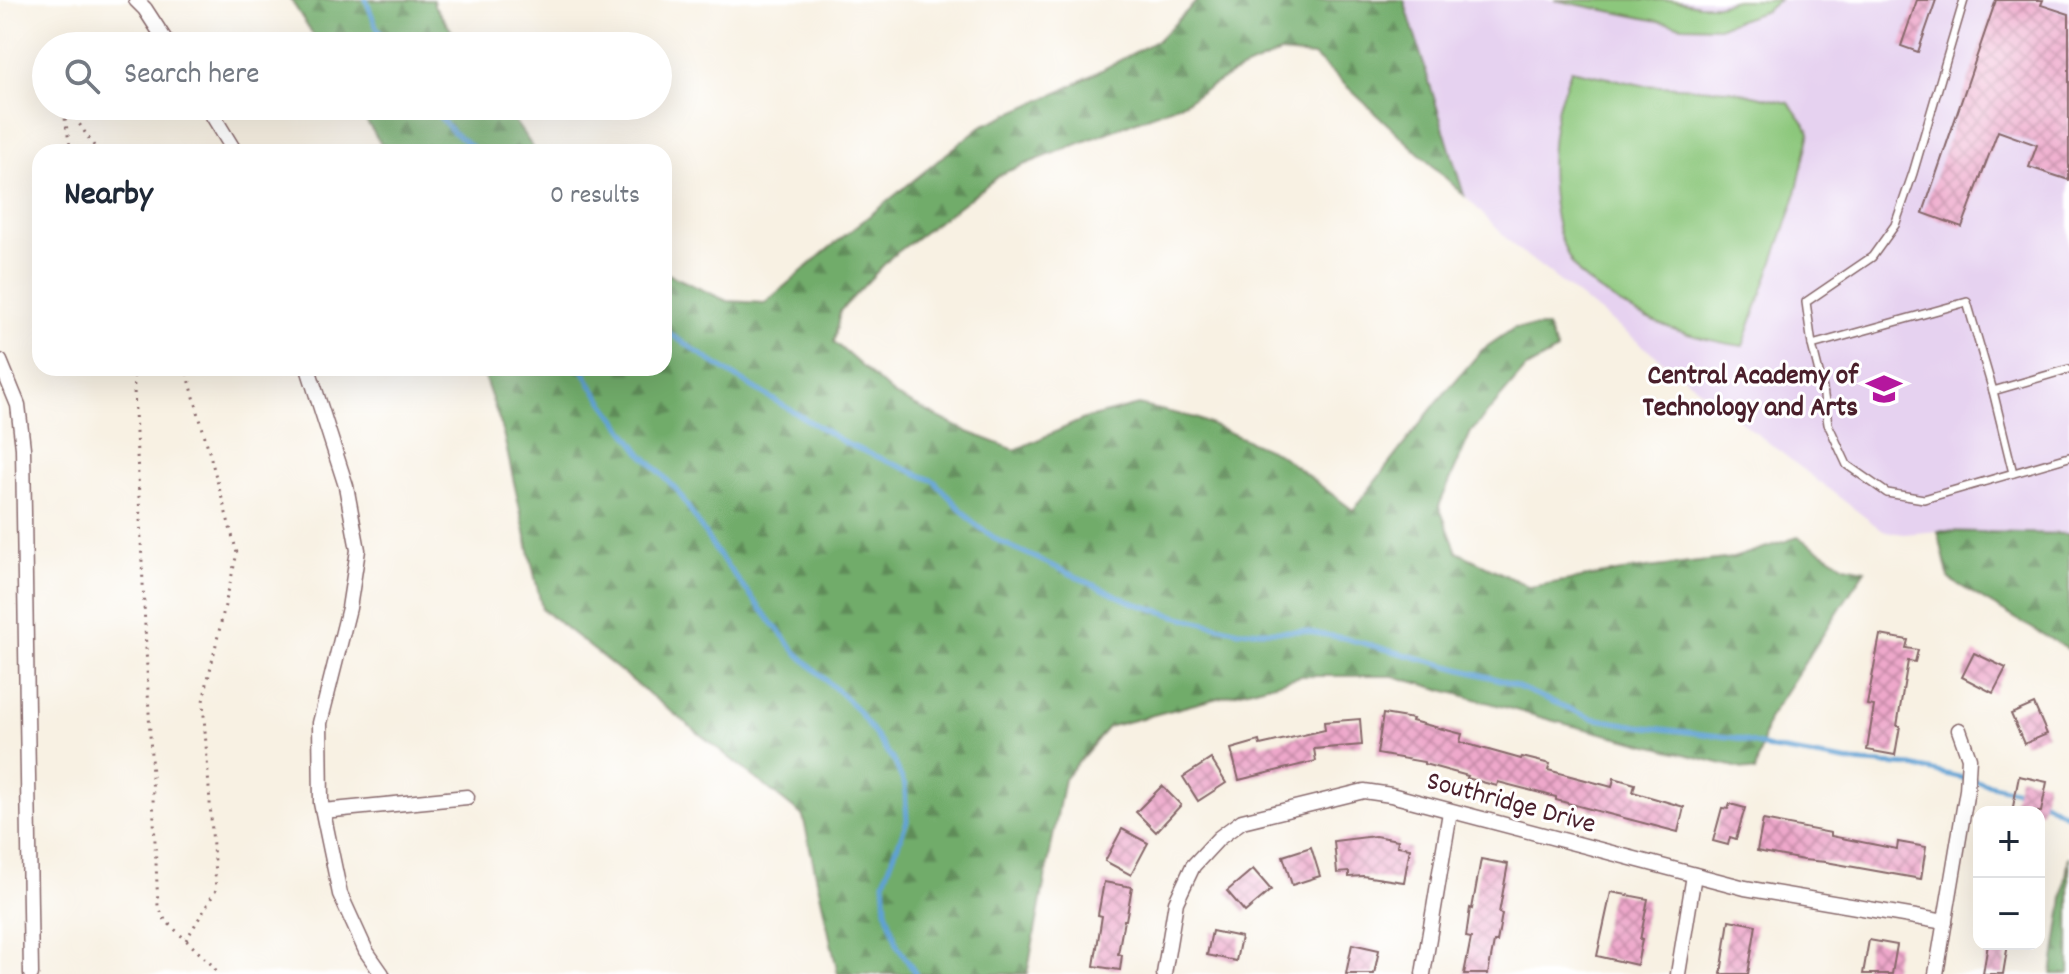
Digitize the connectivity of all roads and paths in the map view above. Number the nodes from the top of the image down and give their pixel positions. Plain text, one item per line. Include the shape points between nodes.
1 (136, 0) edge
2 (1964, 0) edge
3 (160, 32) edge
4 (65, 120) edge
5 (77, 120) edge
6 (216, 120) edge
7 (70, 144) edge
8 (93, 144) edge
9 (230, 144) edge
10 (1812, 345) junction
11 (0, 361) edge
12 (2069, 369) edge
13 (133, 376) edge
14 (188, 376) edge
15 (311, 376) edge
16 (1993, 391) junction
17 (2069, 457) edge
18 (2013, 473) junction
19 (1959, 730) dead end
20 (467, 797) dead end
21 (323, 811) junction
22 (1450, 812) junction
23 (1694, 875) junction
24 (1945, 922) junction
25 (186, 940) junction
26 (31, 974) edge
27 (218, 974) edge
28 (382, 974) edge
29 (1164, 974) edge
30 (1423, 974) edge
31 (1678, 974) edge
32 (1936, 974) edge

1 - 3 street
2 - 10 lane via 1895,225 1872,257 1806,302
4 - 7 path
5 - 8 path
6 - 9 street
10 - 16 lane via 1967,302
10 - 18 lane via 1828,424 1847,465 1887,493 1924,499
11 - 26 street via 18,405 23,448
12 - 16 lane
13 - 25 path via 158,906
14 - 25 path via 237,553 203,701 216,890
15 - 21 street via 346,486 358,550 320,723
16 - 18 lane
17 - 18 lane
19 - 24 street via 1969,758 1967,790
20 - 21 street
21 - 28 street via 340,894
22 - 23 street, Southridge Drive
22 - 29 street, Southridge Drive via 1364,791 1242,821 1193,866 1176,902
22 - 30 street
23 - 24 street, Southridge Drive
23 - 31 street
24 - 32 street
25 - 27 path

